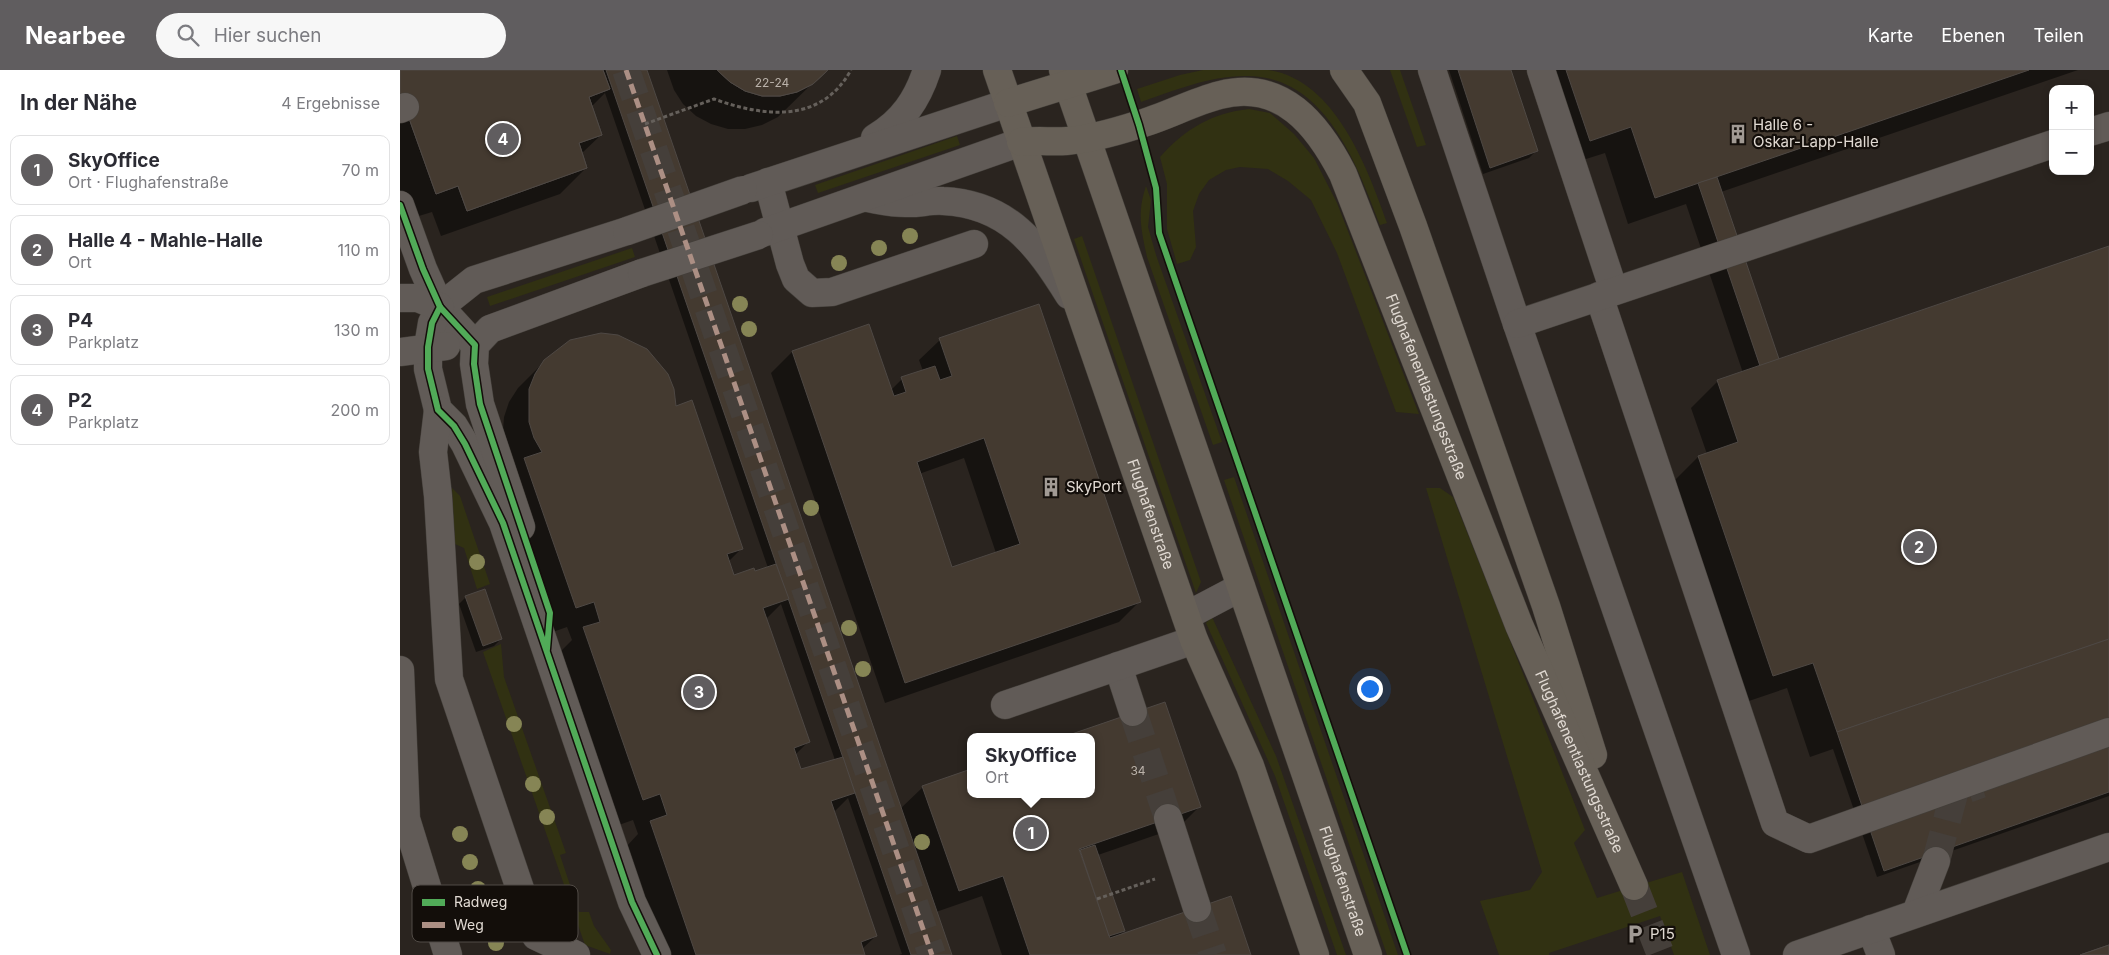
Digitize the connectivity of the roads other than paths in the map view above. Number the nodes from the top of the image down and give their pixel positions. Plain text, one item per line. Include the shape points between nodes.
1 (927, 70) edge
2 (997, 70) edge
3 (1114, 70) edge
4 (1344, 70) edge
5 (1432, 70) edge
6 (1541, 70) edge
7 (1065, 78) edge
8 (1008, 103) junction
9 (2109, 126) edge
10 (2094, 131) edge
11 (1085, 139) junction
12 (1021, 142) junction
13 (2049, 145) edge
14 (849, 154) junction
15 (768, 182) junction
16 (863, 198) junction
17 (400, 205) edge
18 (770, 231) junction
19 (974, 244) dead end
20 (1607, 293) junction
21 (400, 298) edge
22 (440, 307) junction
23 (1078, 309) junction
24 (1517, 324) junction
25 (475, 345) junction
26 (428, 347) junction
27 (400, 352) edge
28 (438, 410) junction
29 (1241, 587) junction
30 (1190, 628) junction
31 (547, 656) junction
32 (1118, 666) junction
33 (400, 670) edge
34 (1005, 705) dead end
35 (1133, 712) tunnel mouth
36 (2109, 732) edge
37 (1168, 818) tunnel mouth
38 (2109, 847) edge
39 (1936, 861) tunnel mouth
40 (426, 885) edge
41 (519, 885) edge
42 (1197, 908) tunnel mouth
43 (1916, 913) junction
44 (1872, 929) junction
45 (444, 942) edge
46 (549, 942) edge
47 (448, 955) edge
48 (576, 955) edge
49 (657, 955) edge
50 (1315, 955) edge
51 (1368, 955) edge
52 (1736, 955) edge
53 (1798, 955) edge
54 (1881, 955) edge

1 - 14 street via 920,92 906,114 884,133
2 - 8 main road, Flughafenstraße
3 - 7 main road
4 - 11 main road, Flughafenentlastungsstraße via 1367,103 1413,226 1546,606 1634,886 1519,625 1368,236 1331,151 1315,129 1278,97 1239,92 1220,95 1139,125
5 - 24 street
6 - 20 street
7 - 8 main road
7 - 11 main road, Flughafenstraße
8 - 12 main road, Flughafenstraße
8 - 14 street
9 - 10 street
11 - 12 main road, Flughafenentlastungsstraße
11 - 29 main road, Flughafenstraße
12 - 16 street
12 - 23 main road, Flughafenstraße
13 - 20 street
14 - 15 street
15 - 18 street
15 - 22 street, bridge via 474,280
16 - 18 street
16 - 23 street via 905,204 966,203 986,209 1022,231 1043,254
17 - 22 street via 422,269
18 - 19 street via 796,280 812,293 832,292
18 - 25 street, bridge via 642,273 490,329
20 - 24 street
20 - 36 street via 1775,823 1809,839
21 - 22 street via 418,298
22 - 25 street
22 - 26 street via 432,323
23 - 30 main road, Flughafenstraße
24 - 52 street
25 - 26 street
25 - 31 street via 474,364 480,404 550,613
26 - 27 street
26 - 28 street via 428,369
28 - 31 street via 454,426 465,444 503,523
28 - 41 street via 433,452 448,679
29 - 30 street
29 - 51 main road, Flughafenstraße
30 - 32 street
30 - 50 main road, Flughafenstraße via 1250,766
31 - 49 street via 632,902
32 - 34 street
32 - 35 street
33 - 40 street via 406,820
37 - 42 street
38 - 43 street
39 - 43 street
43 - 44 street
44 - 53 street
44 - 54 street
45 - 47 street
46 - 48 street

